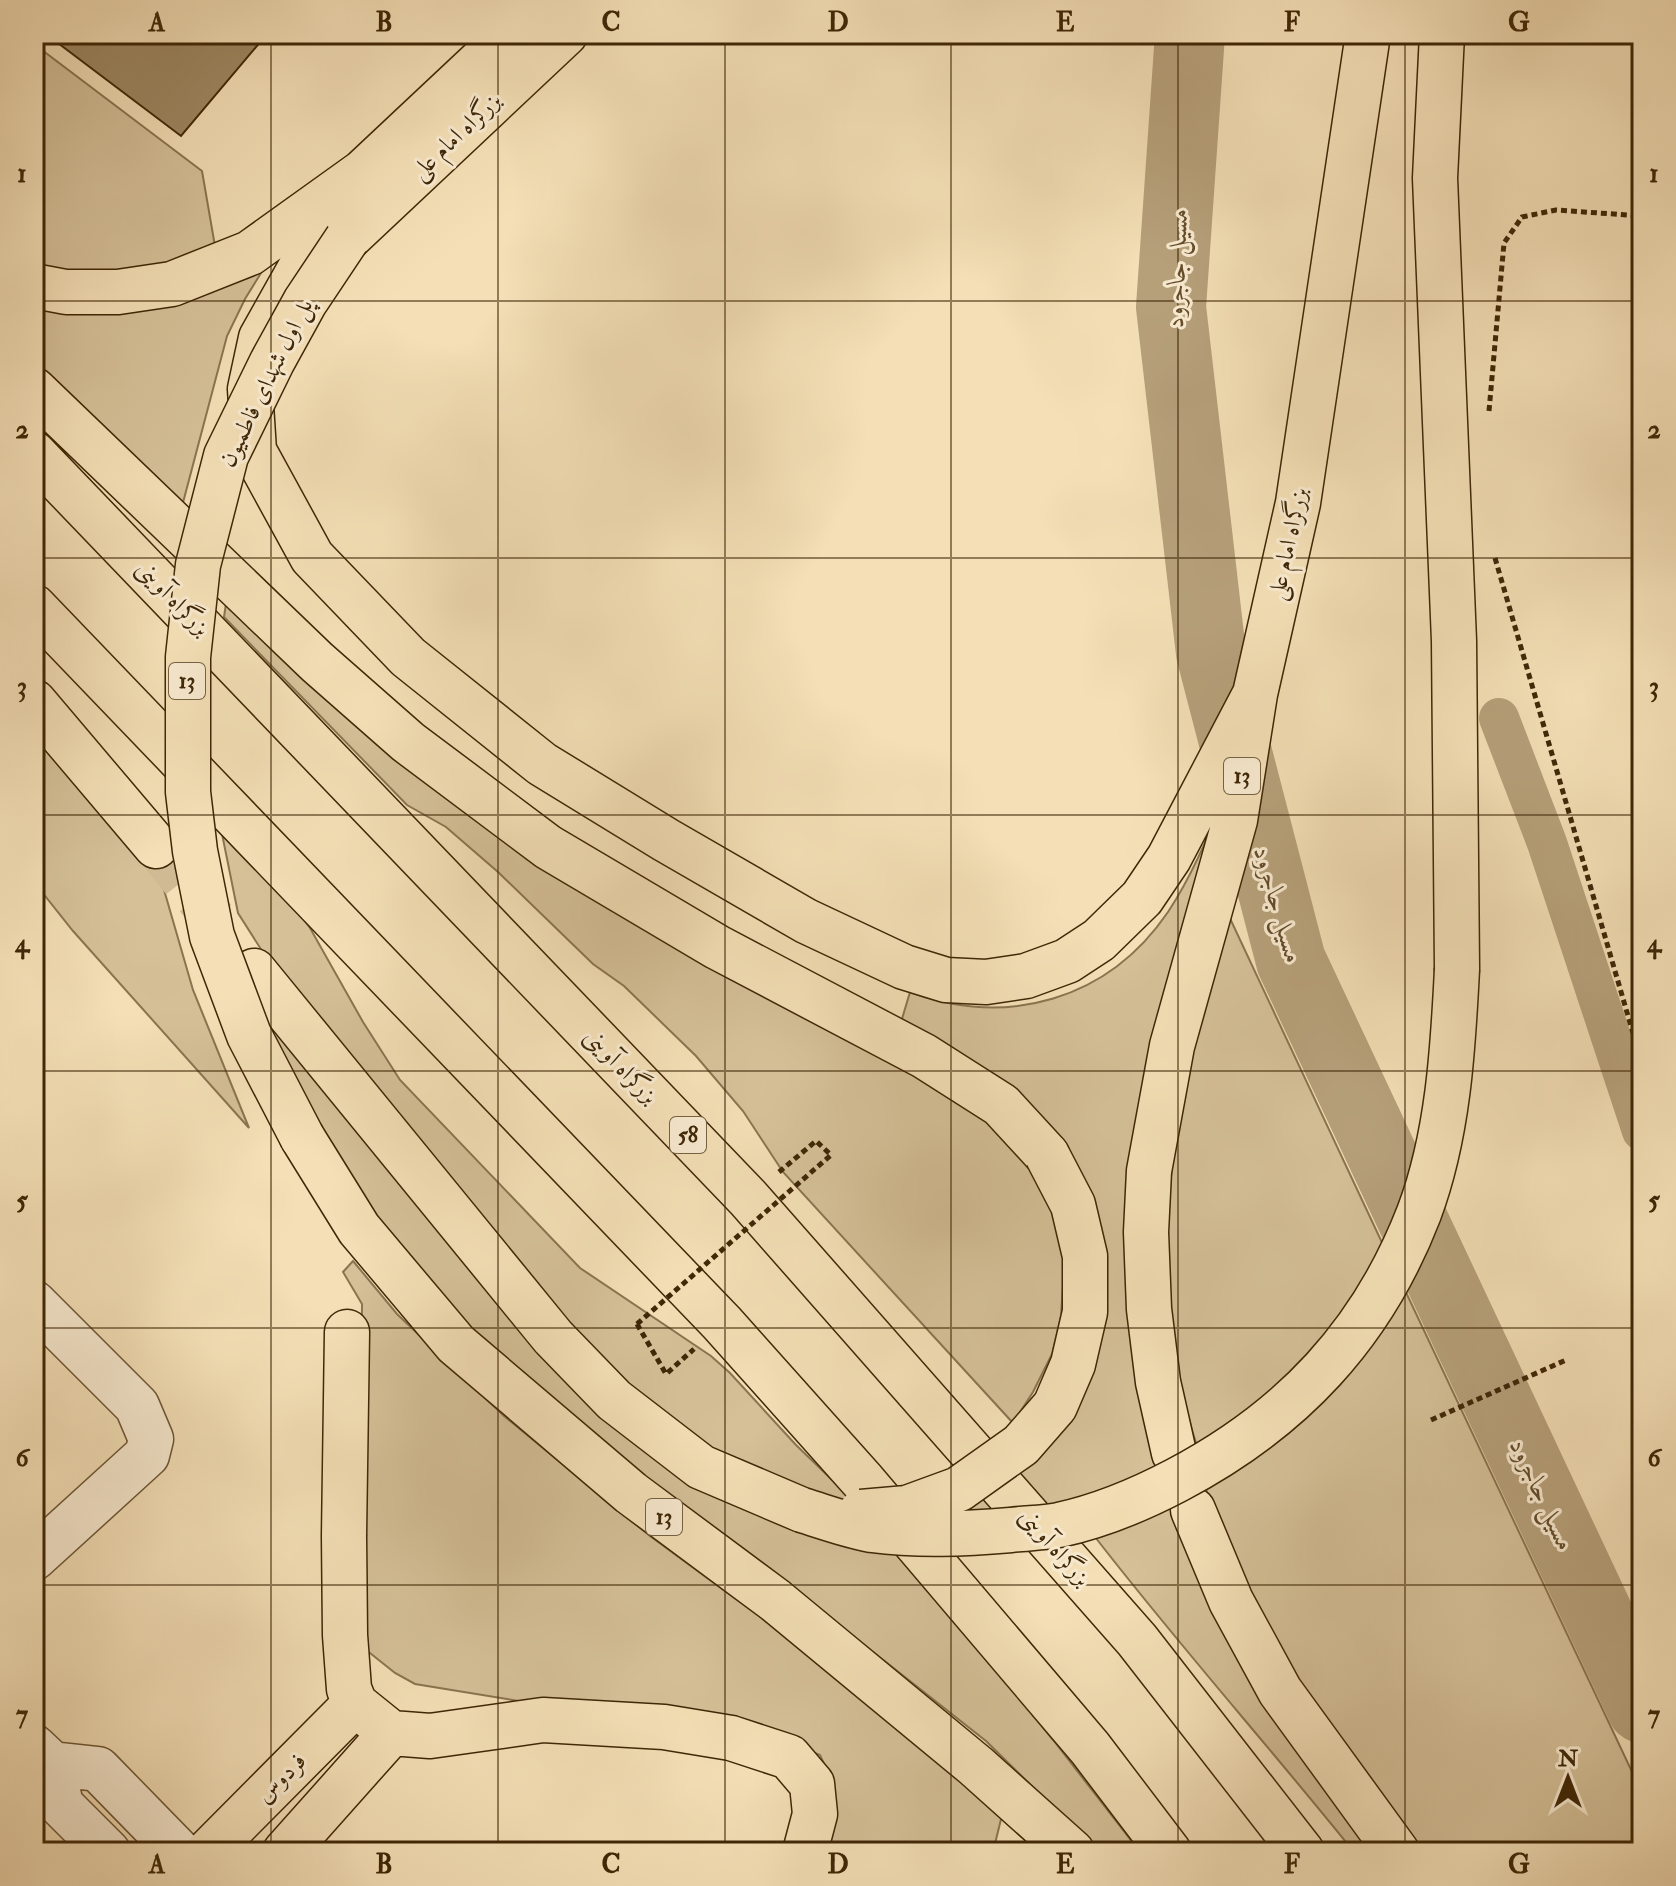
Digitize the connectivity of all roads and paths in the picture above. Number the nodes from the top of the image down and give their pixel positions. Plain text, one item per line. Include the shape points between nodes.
1 (510, 34) edge
2 (565, 34) edge
3 (1368, 34) edge
4 (1442, 34) edge
5 (363, 172) junction
6 (1642, 216) edge
7 (347, 239) joint
8 (34, 286) edge
9 (34, 390) edge
10 (1489, 415) dead end
11 (34, 454) edge
12 (1493, 554) dead end
13 (34, 607) edge
14 (1255, 694) junction
15 (34, 702) edge
16 (156, 846) tunnel mouth
17 (254, 971) dead end
18 (1642, 1064) edge
19 (816, 1141) dead end
20 (34, 1303) edge
21 (347, 1332) dead end
22 (1566, 1360) dead end
23 (666, 1374) dead end
24 (1431, 1420) dead end
25 (1174, 1453) dead end
26 (802, 1510) junction
27 (1193, 1510) dead end
28 (34, 1558) edge
29 (355, 1704) junction
30 (391, 1733) junction
31 (43, 1755) edge
32 (810, 1833) edge
33 (108, 1852) edge
34 (179, 1852) edge
35 (208, 1852) edge
36 (285, 1852) edge
37 (1072, 1852) edge
38 (1169, 1852) edge
39 (1302, 1852) edge
40 (1397, 1852) edge

1 - 5 main road
2 - 7 main road, بزرگراه امام علی / 13
3 - 14 main road, بزرگراه امام علی / 13 via 1298,503
4 - 26 main road, bridge via 1435,178 1454,641 1457,969 1447,1097 1419,1213 1367,1314 1336,1358 1276,1416 1223,1456 1136,1501 1057,1526 948,1536 869,1529
5 - 8 main road via 250,253 172,284 105,292
5 - 14 main road via 261,338 250,389 254,451 312,557 408,657 542,764 806,921 904,967 946,980 1026,976 1067,961 1099,940 1142,898 1169,858
6 - 10 path via 1556,210 1522,217 1504,243
7 - 37 main road, پل اول شهدای فاطمیون / 13, bridge via 305,302 226,456 198,565 188,657 188,792 212,936 249,1035 302,1137 359,1229 456,1344 631,1493 775,1600
9 - 26 main road, bridge via 317,662 434,761 548,847 717,947 924,1056 1001,1105 1047,1155 1073,1205 1085,1256 1085,1312 1073,1364 1055,1406 1021,1445 959,1489 907,1508
11 - 39 main road, بزرگراه آوینی / 58 via 748,1198 1137,1640
12 - 18 path
13 - 38 main road via 722,1323 1090,1748
14 - 25 main road, بزرگراه امام علی / 13 via 1235,820 1172,1046 1149,1171 1149,1309
15 - 16 main road
17 - 26 main road via 514,1291 614,1400 701,1467
19 - 23 path, bridge via 831,1155 637,1324
20 - 28 street via 137,1406 151,1439 147,1455
21 - 29 main road via 345,1635
22 - 24 path
27 - 40 main road via 1231,1601 1280,1691
29 - 30 main road
29 - 35 main road, فردوس
30 - 32 main road via 430,1736 543,1720 664,1727 731,1738 789,1757 812,1784
30 - 36 main road
31 - 33 street via 61,1805
31 - 34 street via 98,1769

